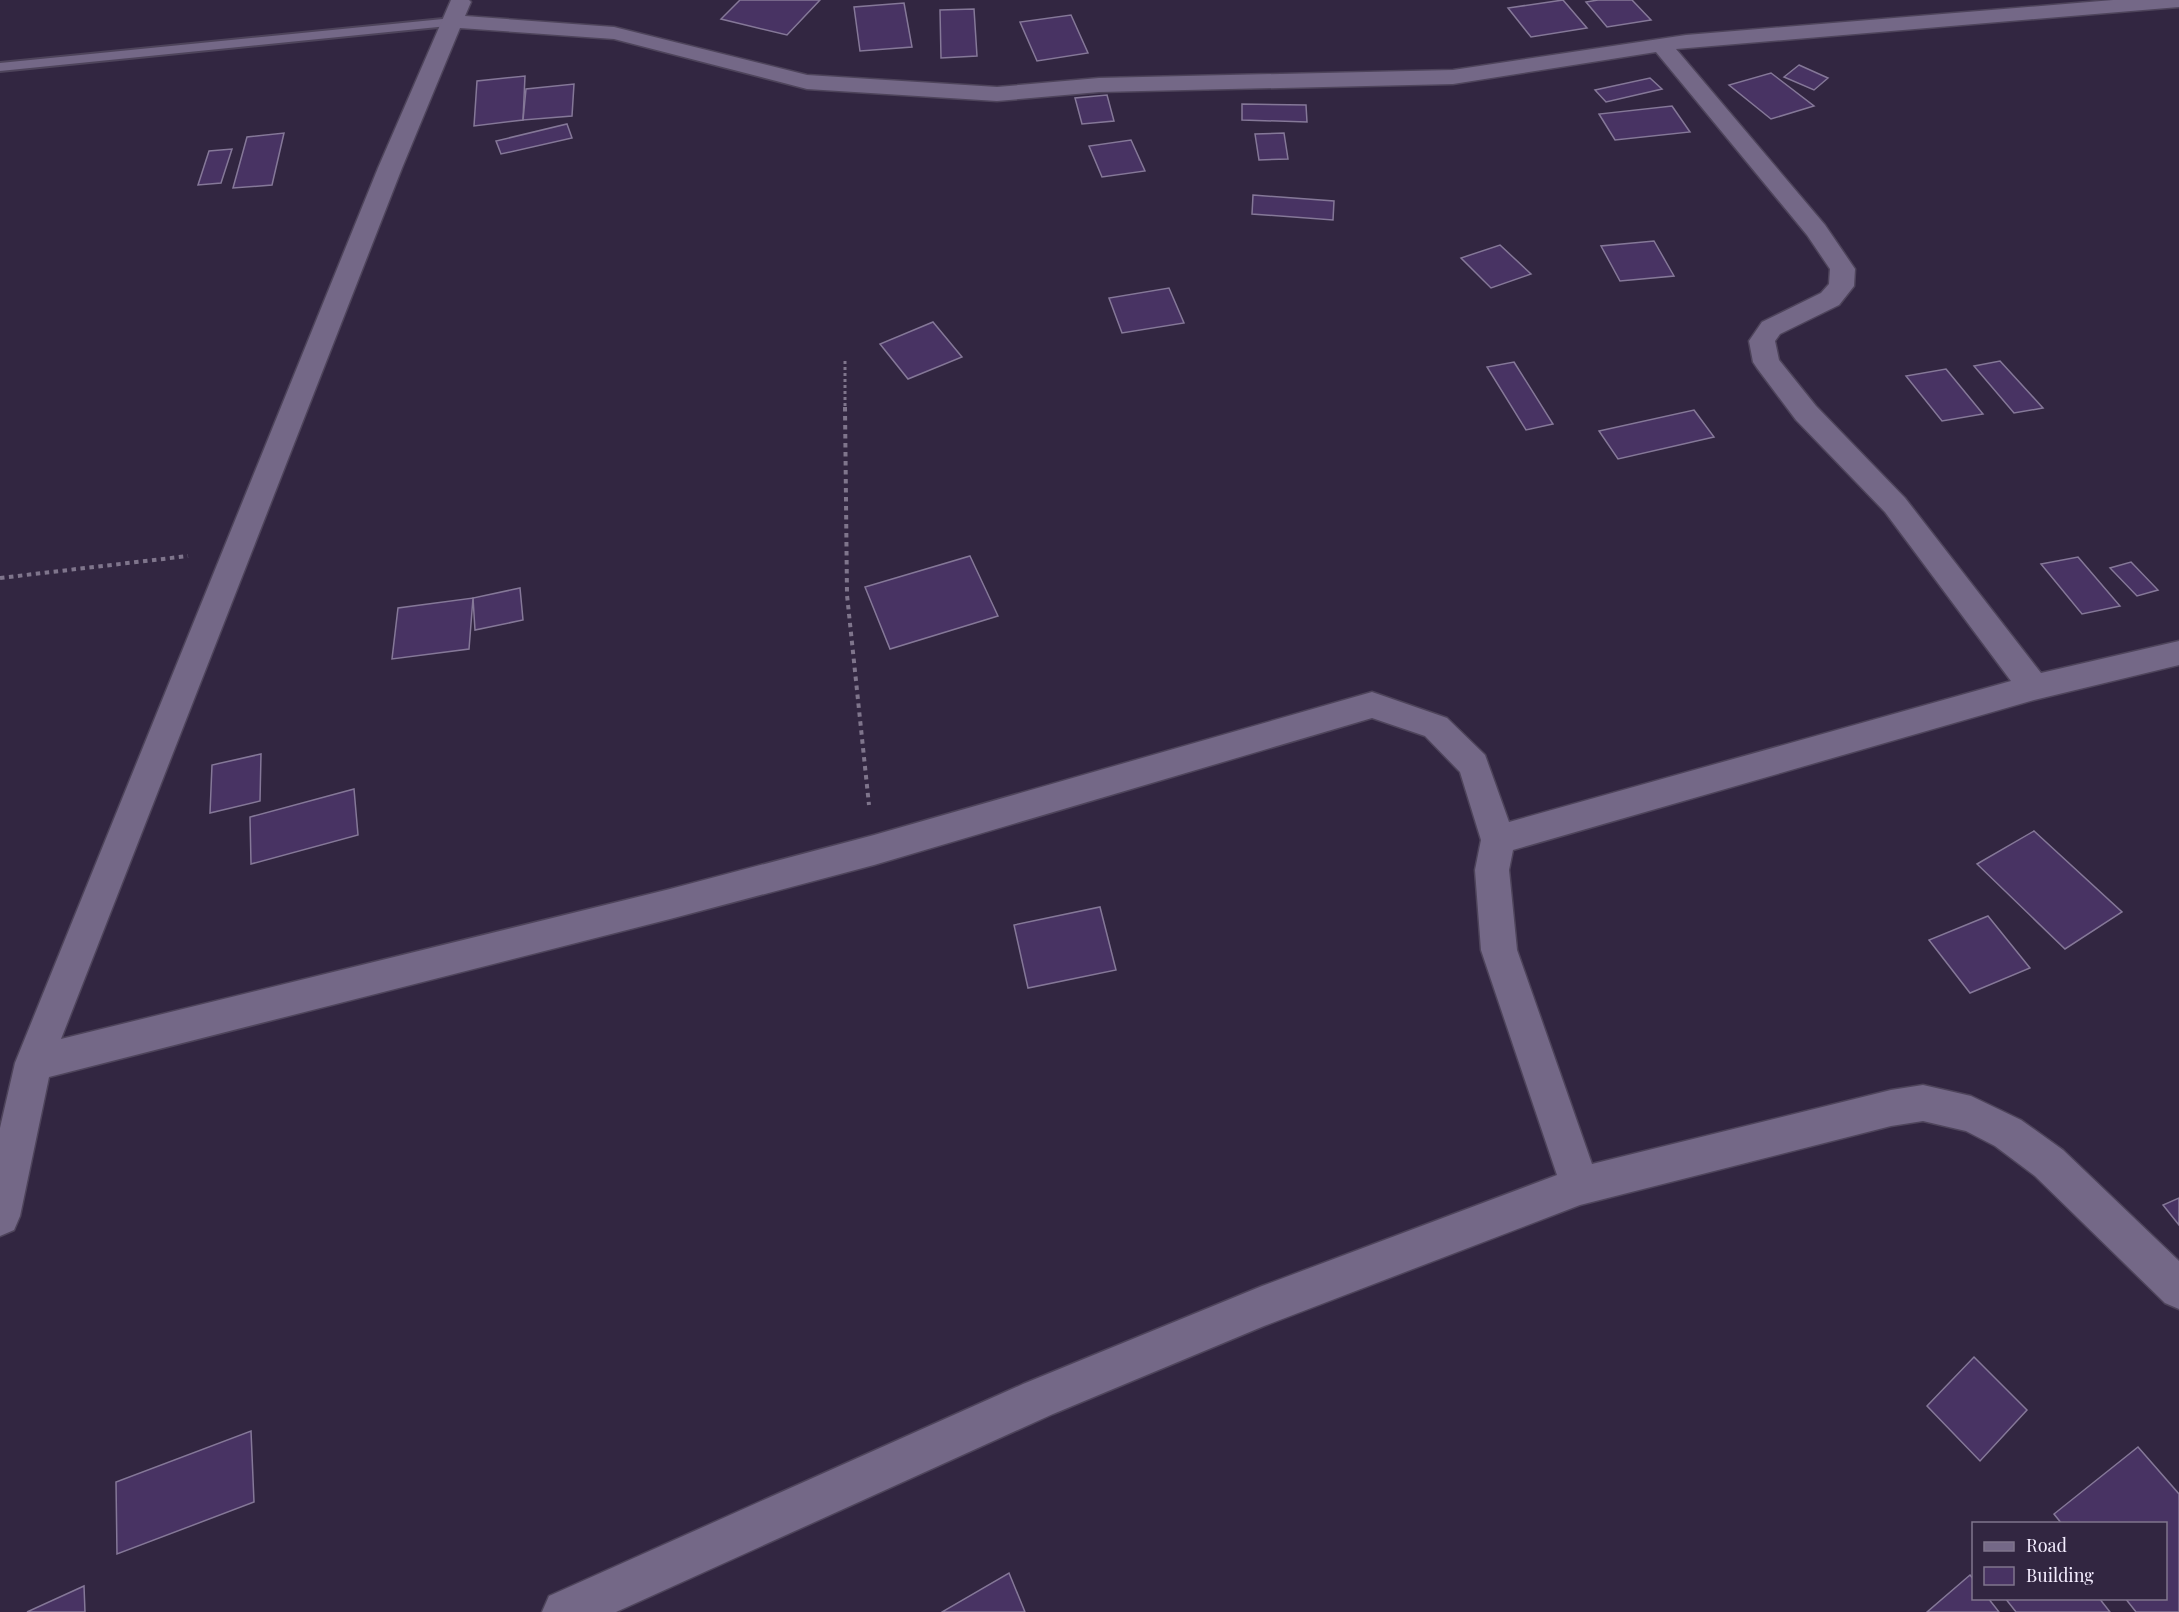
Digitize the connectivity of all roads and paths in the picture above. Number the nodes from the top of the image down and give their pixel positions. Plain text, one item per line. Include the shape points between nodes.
1 (2179, 1) edge
2 (457, 11) edge
3 (1660, 45) junction
4 (0, 68) edge
5 (845, 361) dead end
6 (236, 551) junction
7 (0, 578) edge
8 (2179, 652) edge
9 (2034, 687) junction
10 (1498, 840) junction
11 (874, 850) junction
12 (33, 1063) junction
13 (1580, 1186) junction
14 (0, 1216) edge
15 (2179, 1289) edge
16 (565, 1612) edge

1 - 3 street
2 - 3 street via 483,22 614,33 807,82 997,94 1109,85 1453,77
2 - 4 lane
2 - 6 street
3 - 9 street via 1816,230 1843,269 1841,286 1830,298 1771,328 1762,341 1766,362 1806,413 1895,505
5 - 11 path via 848,595
6 - 7 path
6 - 12 street
8 - 9 street
9 - 10 street
10 - 11 street via 1474,765 1436,727 1372,705
10 - 13 street via 1492,870 1499,950
11 - 12 street
12 - 14 street
13 - 15 street via 1923,1103 1971,1114 2008,1133 2049,1163
13 - 16 street via 1262,1306 1038,1399

